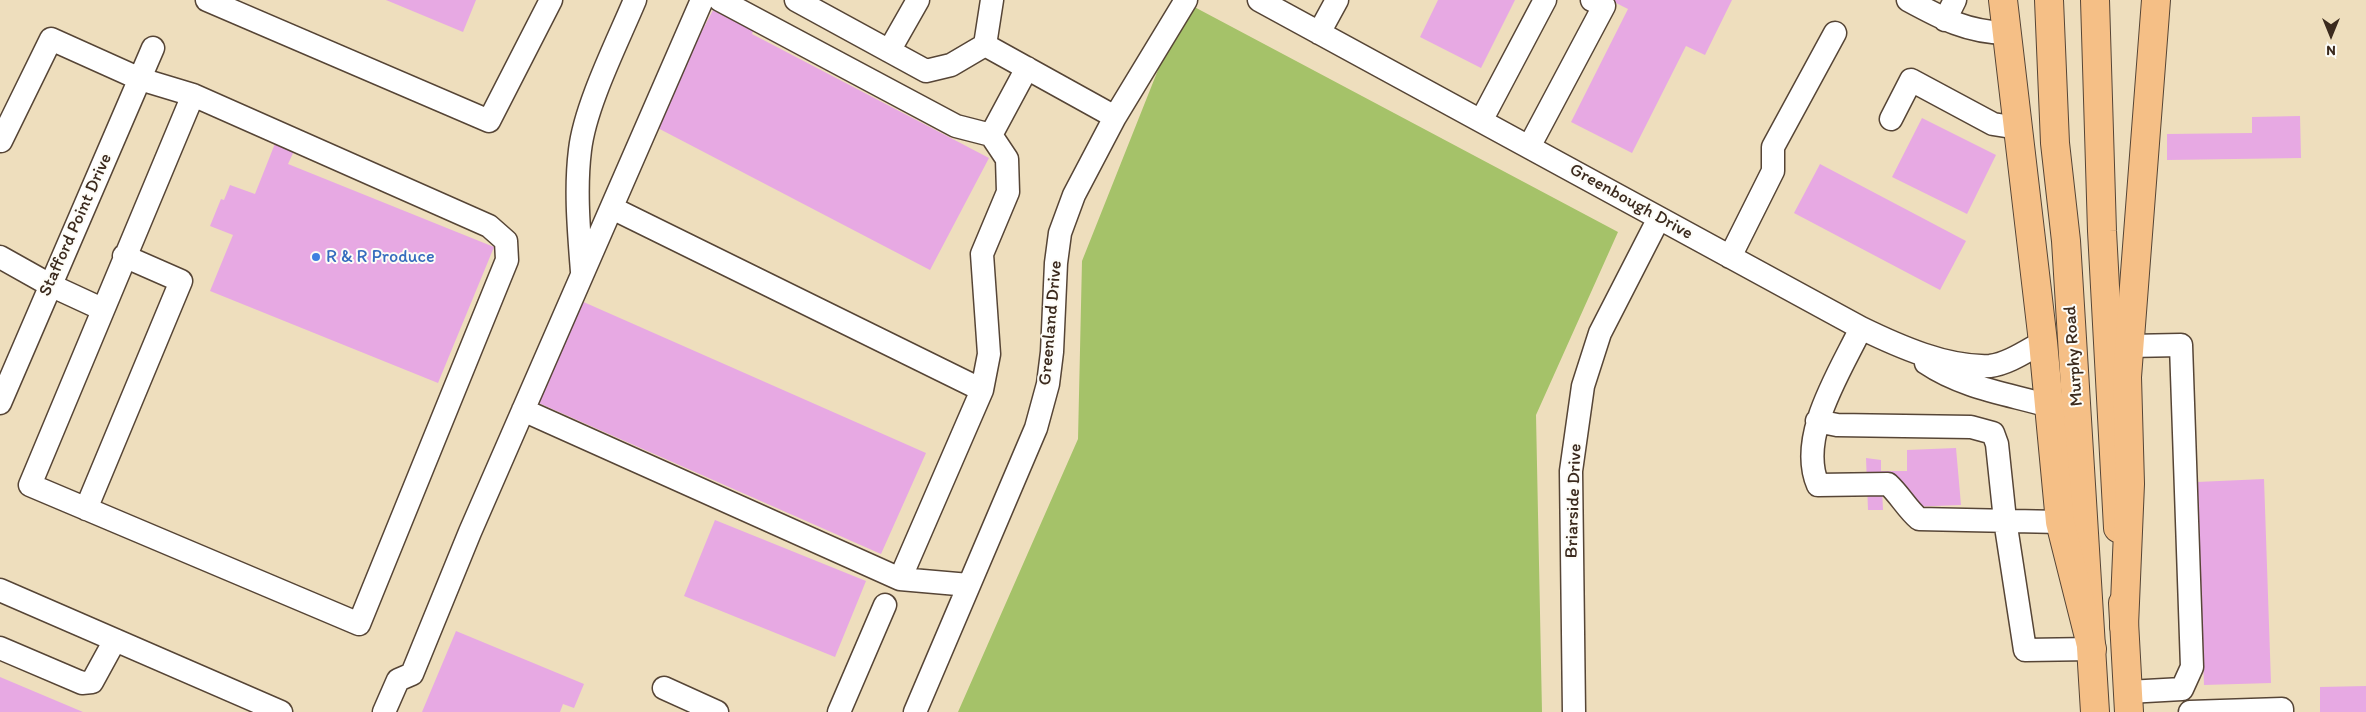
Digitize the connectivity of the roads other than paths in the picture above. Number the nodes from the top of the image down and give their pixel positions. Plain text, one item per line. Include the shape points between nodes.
1 (207, 0) edge
2 (551, 0) edge
3 (634, 0) edge
4 (702, 0) edge
5 (720, 0) edge
6 (796, 0) edge
7 (918, 0) edge
8 (992, 0) edge
9 (1186, 0) edge
10 (1260, 0) edge
11 (1337, 0) edge
12 (1545, 0) edge
13 (1592, 0) edge
14 (1908, 0) edge
15 (1955, 0) edge
16 (2002, 0) edge
17 (2049, 0) edge
18 (2095, 0) edge
19 (2156, 0) edge
20 (1945, 20) junction
21 (1319, 33) junction
22 (1835, 33) dead end
23 (2006, 33) junction
24 (984, 45) junction
25 (153, 48) dead end
26 (889, 50) junction
27 (1027, 68) junction
28 (140, 79) junction
29 (193, 95) junction
30 (1115, 117) junction
31 (1891, 119) dead end
32 (1481, 121) junction
33 (2018, 128) junction
34 (991, 135) junction
35 (1, 141) edge
36 (1529, 147) junction
37 (612, 208) junction
38 (1659, 218) junction
39 (124, 256) junction
40 (0, 257) edge
41 (1730, 257) junction
42 (582, 276) junction
43 (50, 285) junction
44 (102, 309) junction
45 (1860, 328) junction
46 (2043, 342) junction
47 (2129, 346) junction
48 (1905, 348) junction
49 (982, 390) junction
50 (0, 403) edge
51 (2049, 406) junction
52 (524, 410) junction
53 (1817, 421) junction
54 (86, 509) junction
55 (2005, 520) junction
56 (2060, 522) junction
57 (900, 579) junction
58 (969, 585) junction
59 (0, 590) edge
60 (884, 605) dead end
61 (2124, 626) junction
62 (2091, 637) junction
63 (115, 640) junction
64 (0, 648) edge
65 (664, 688) dead end
66 (2123, 705) edge
67 (281, 712) edge
68 (384, 712) edge
69 (717, 712) edge
70 (839, 712) edge
71 (915, 712) edge
72 (1574, 712) edge
73 (2095, 712) edge
74 (2190, 712) edge
75 (2282, 712) edge

1 - 2 street via 489,122
3 - 42 street via 591,108 580,150 578,226
4 - 37 street
5 - 34 street via 956,126
6 - 26 street
7 - 26 street
8 - 24 street
9 - 30 street, Greenland Drive
10 - 21 street
11 - 21 street
12 - 32 street
13 - 36 street via 1604,6
14 - 20 street
15 - 20 street
16 - 23 main road
17 - 62 main road, Murphy Road via 2054,143 2066,242
18 - 61 main road, Murphy Road via 2102,230
19 - 47 main road
20 - 23 street via 1969,29
21 - 32 street, Greenbough Drive
22 - 41 street via 1773,147 1773,172
23 - 33 main road
24 - 26 street via 951,65 926,71
24 - 27 street
25 - 28 street, Stafford Point Drive
27 - 30 street
27 - 34 street
28 - 29 street
28 - 35 street via 51,39
28 - 43 street, Stafford Point Drive
29 - 39 street
29 - 54 street via 489,226 506,241 508,260 359,624
30 - 58 street, Greenland Drive via 1074,195 1060,233 1048,384 1036,428
31 - 33 street via 1911,80 1993,124
32 - 36 street, Greenbough Drive
33 - 46 main road
34 - 49 street via 1007,159 1008,192 982,254 989,354
36 - 38 street, Greenbough Drive
37 - 42 street
37 - 49 street
38 - 41 street, Greenbough Drive
38 - 72 street, Briarside Drive via 1600,333 1583,386 1571,471
39 - 44 street
39 - 54 street via 181,281
40 - 43 street
41 - 45 street, Greenbough Drive
42 - 52 street
43 - 44 street
43 - 50 street, Stafford Point Drive
44 - 54 street via 30,485
45 - 48 street, Greenbough Drive
45 - 53 street
46 - 48 street, Greenbough Drive via 1991,366 1946,361
46 - 51 main road
47 - 61 main road via 2130,484
47 - 66 street via 2181,345 2192,667 2182,689
48 - 51 street, Greenbough Drive via 1942,373 1981,388
49 - 57 street
51 - 56 main road
52 - 57 street
52 - 68 street via 412,674 398,680
53 - 55 street via 1837,425 1971,426 1993,433
53 - 55 street via 1812,444 1814,476 1818,485 1888,484 1919,519
55 - 56 street
55 - 62 street via 2025,650
56 - 62 main road
57 - 58 street
58 - 71 street, Greenland Drive
59 - 63 street
60 - 70 street
61 - 66 main road, Murphy Road
62 - 66 main road via 2102,642
62 - 73 main road, Murphy Road
63 - 64 street via 92,682 82,683
63 - 67 street
65 - 69 street
74 - 75 street via 2282,709

